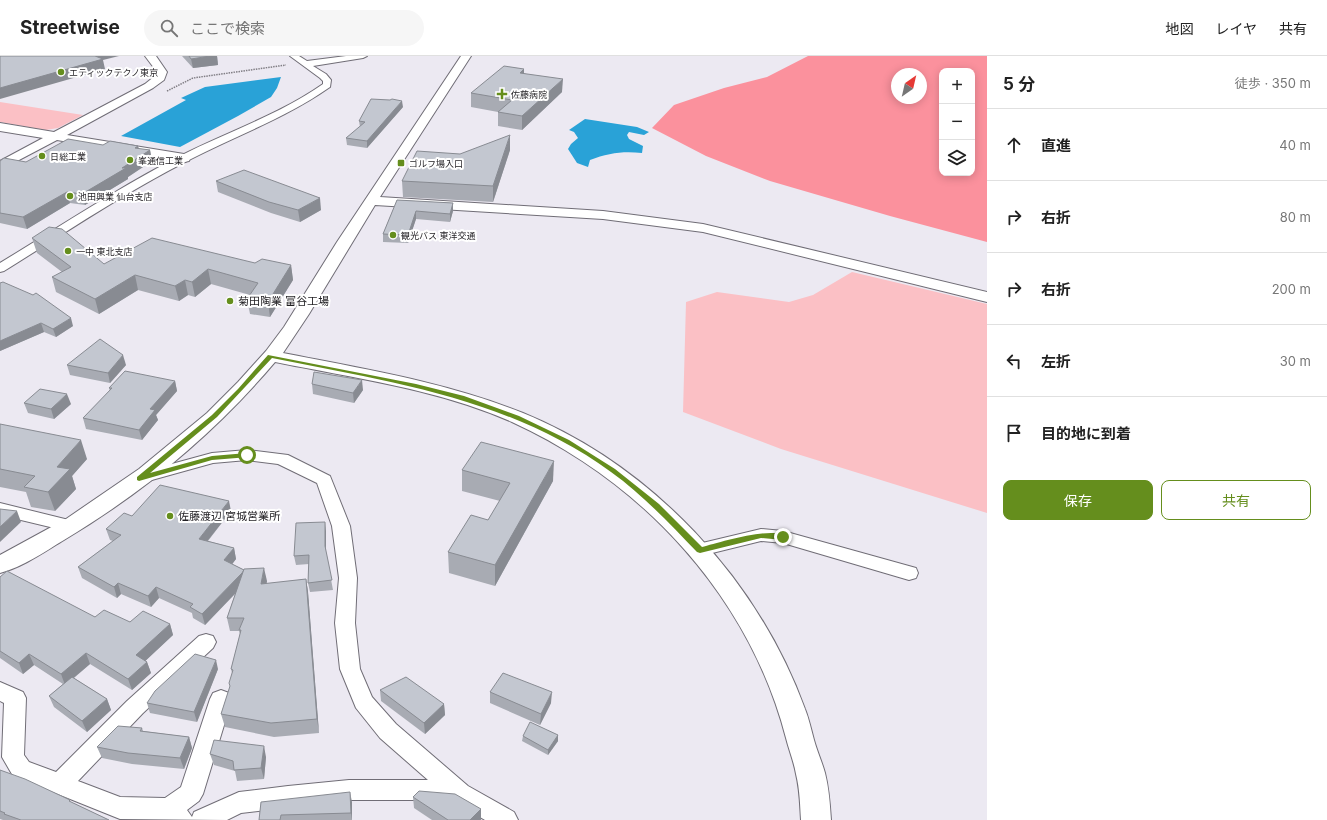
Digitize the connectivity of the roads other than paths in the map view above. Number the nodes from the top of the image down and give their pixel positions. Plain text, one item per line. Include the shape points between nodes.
1 (150, 56) edge
2 (294, 56) edge
3 (363, 56) edge
4 (466, 56) edge
5 (308, 64) junction
6 (0, 128) edge
7 (54, 136) junction
8 (184, 158) junction
9 (0, 166) edge
10 (371, 201) junction
11 (3, 264) edge
12 (987, 297) edge
13 (270, 356) junction
14 (139, 478) junction
15 (0, 509) edge
16 (71, 526) junction
17 (700, 550) junction
18 (0, 565) edge
19 (909, 573) dead end
20 (206, 642) dead end
21 (0, 691) edge
22 (221, 699) dead end
23 (60, 784) junction
24 (460, 793) junction
25 (175, 814) edge
26 (202, 820) edge
27 (506, 820) edge
28 (816, 820) edge

1 - 7 street via 162,72 160,78 128,98
2 - 5 street
3 - 5 street
4 - 10 street
5 - 8 street via 327,80 326,85 256,125
6 - 7 street
7 - 8 street
7 - 9 street
8 - 11 street
10 - 12 street via 603,214 703,228
10 - 13 street via 304,308
13 - 14 street via 215,416
13 - 17 street via 416,386 462,398 517,417 566,441 613,470 656,506
14 - 16 street
14 - 24 street via 212,458 247,455 282,459 324,480 341,526 348,578 345,623 350,669 364,702 388,731
15 - 16 street
16 - 18 street
17 - 19 street via 761,535 783,537
17 - 28 street via 756,629 790,703 812,781
20 - 23 street via 135,707
21 - 23 street via 15,698 13,757 21,769
22 - 25 street via 191,794
23 - 25 street via 120,808
24 - 26 street via 425,790 349,790 288,796 239,803
24 - 27 street

